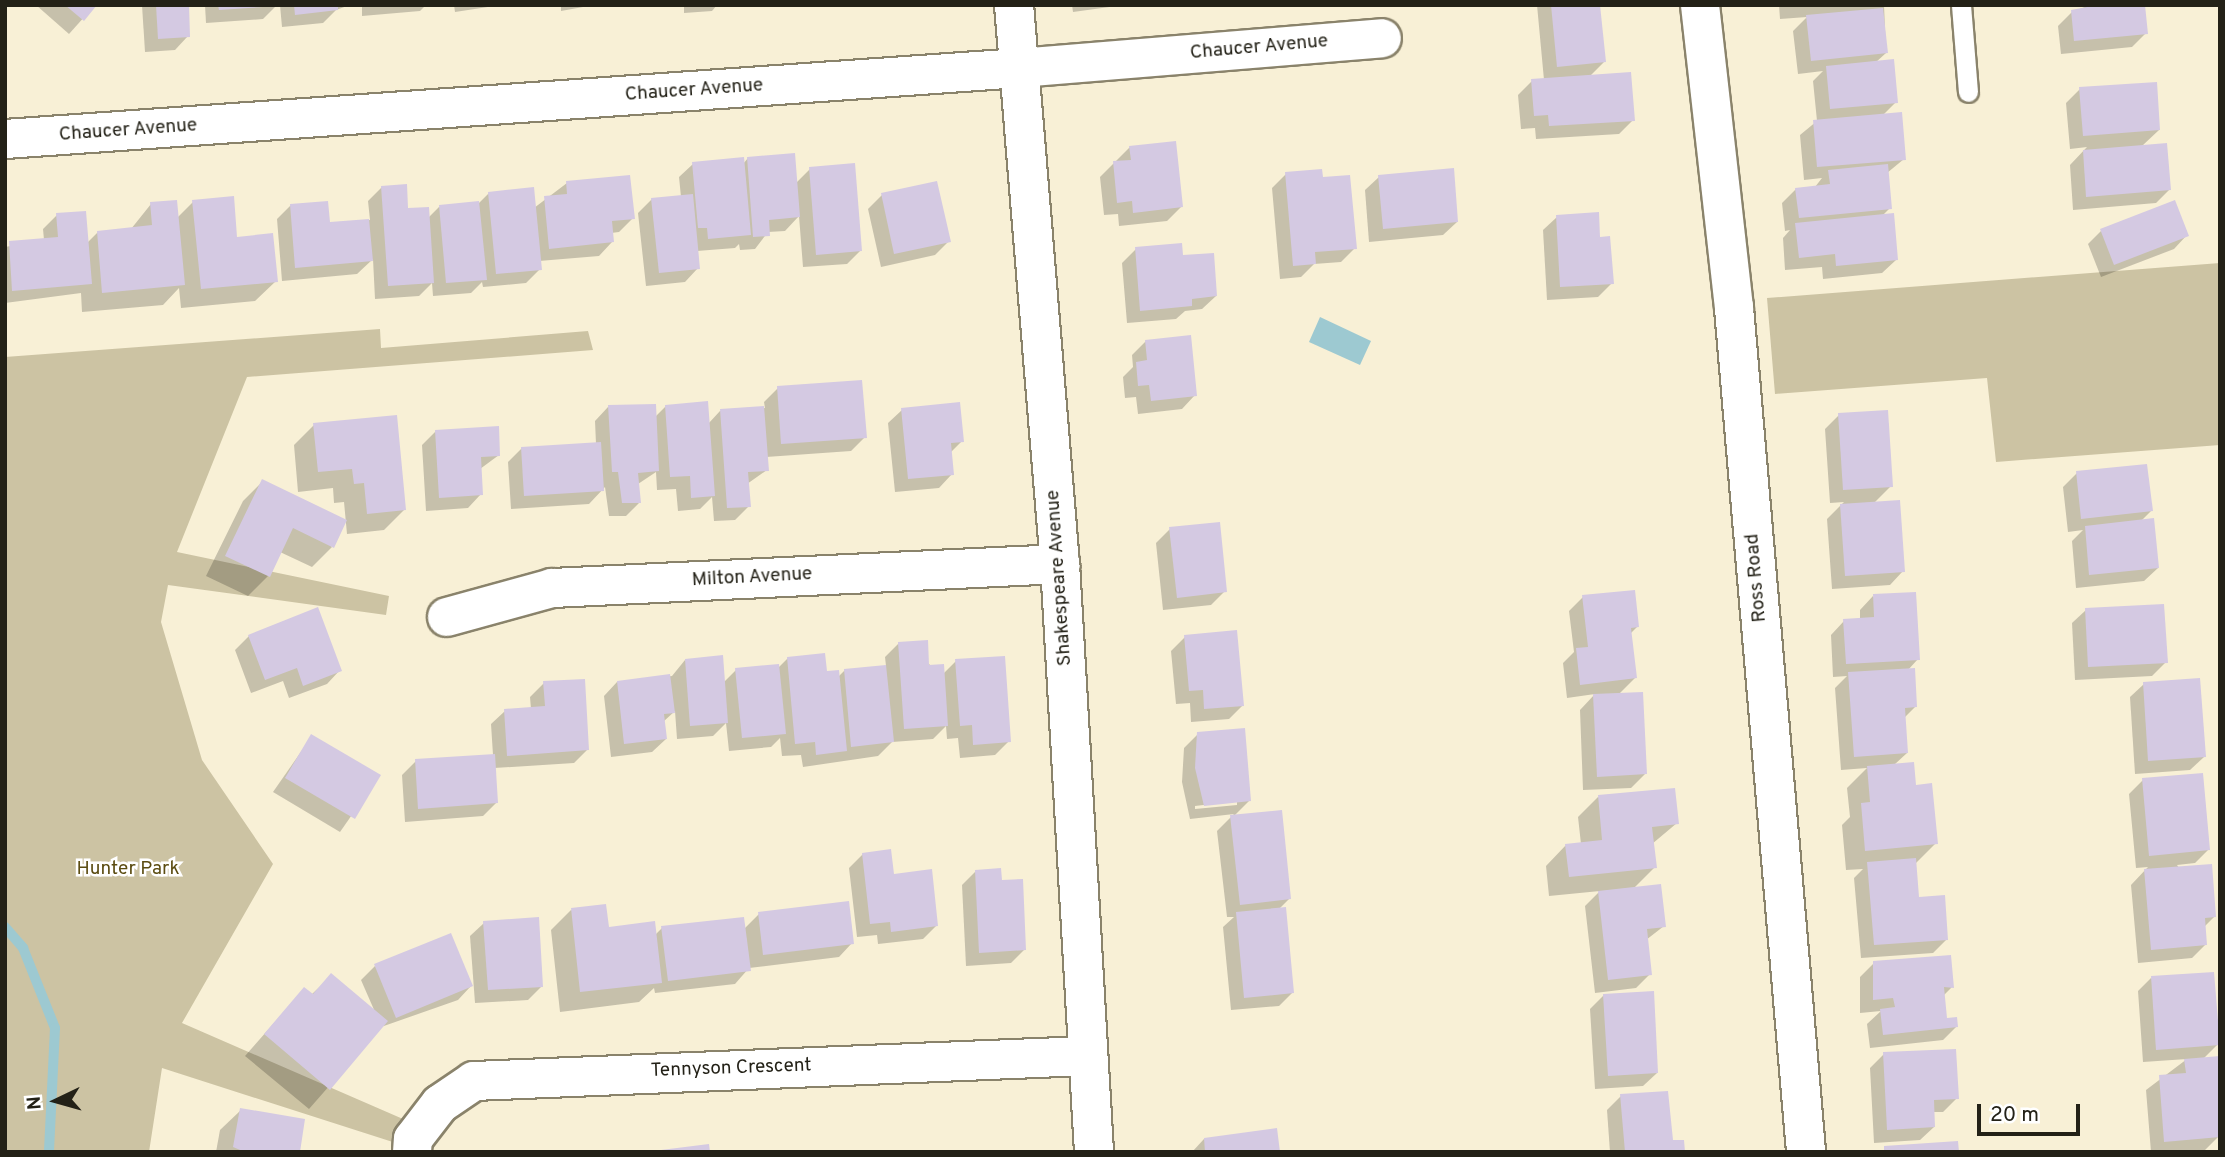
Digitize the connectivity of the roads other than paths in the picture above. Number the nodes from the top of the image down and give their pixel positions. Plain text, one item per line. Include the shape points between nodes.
1 (1014, 5) edge
2 (1700, 5) edge
3 (1961, 5) edge
4 (1382, 38) dead end
5 (1020, 68) junction
6 (1968, 92) dead end
7 (5, 139) edge
8 (1060, 564) junction
9 (447, 617) dead end
10 (1086, 1056) junction
11 (412, 1152) edge
12 (1094, 1152) edge
13 (1806, 1152) edge

1 - 5 street, Shakespeare Avenue
2 - 13 street, Ross Road via 1734,309
3 - 6 lane
4 - 5 street, Chaucer Avenue
5 - 7 street, Chaucer Avenue
5 - 8 street, Shakespeare Avenue
8 - 9 street, Milton Avenue via 552,588
8 - 10 street, Shakespeare Avenue
10 - 11 street, Tennyson Crescent via 474,1082 440,1104 413,1139
10 - 12 street, Shakespeare Avenue

